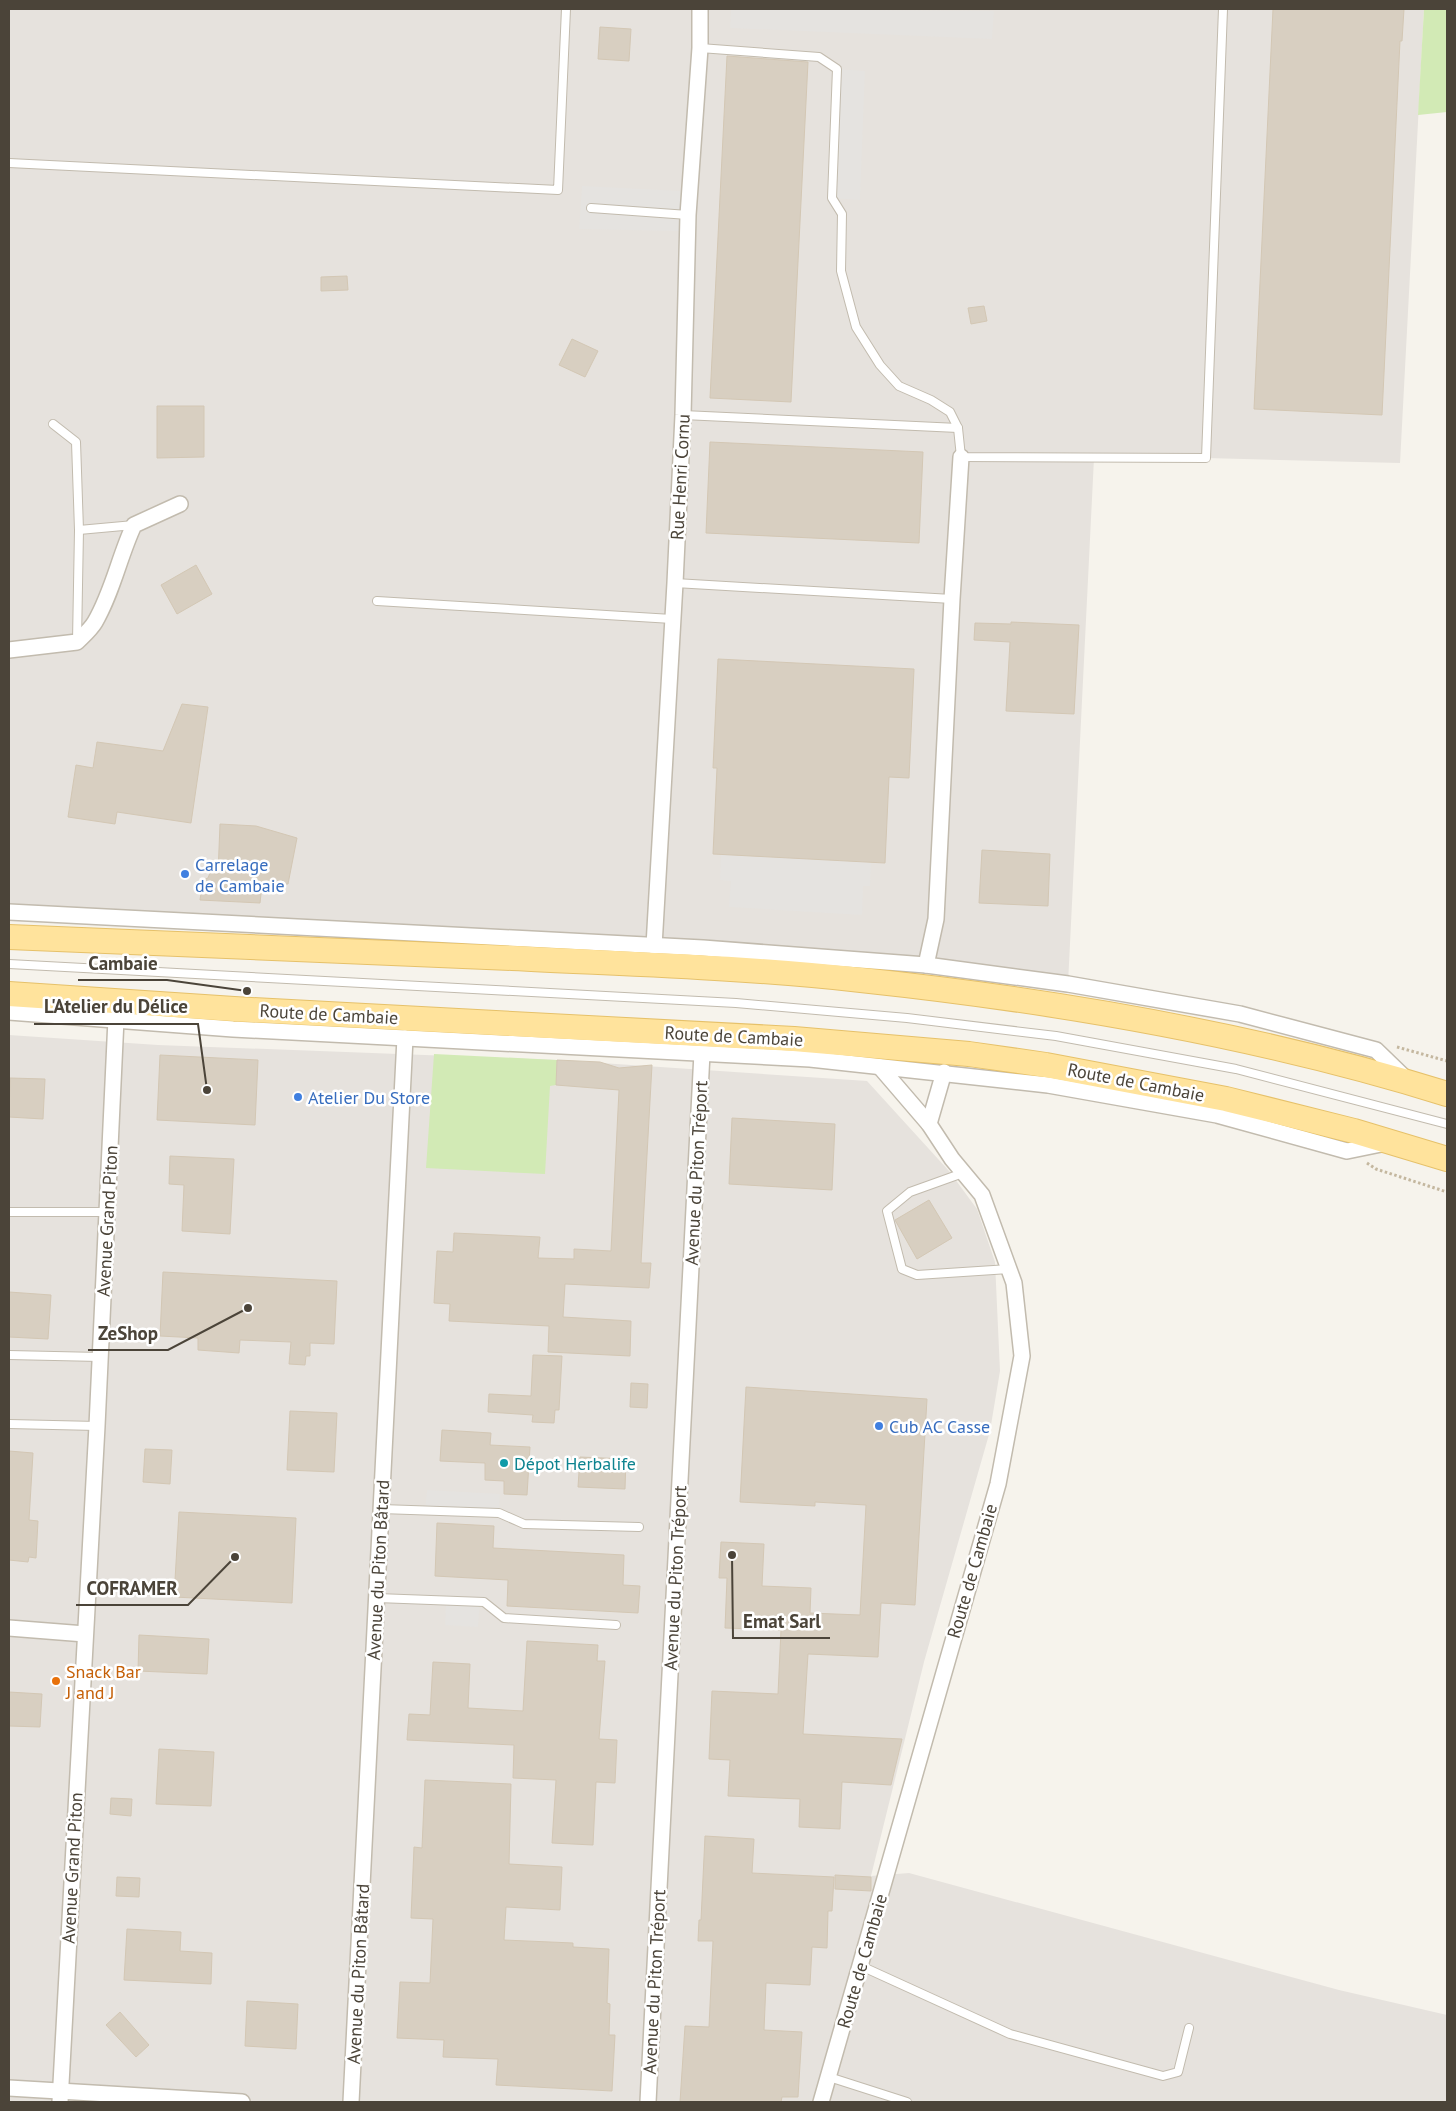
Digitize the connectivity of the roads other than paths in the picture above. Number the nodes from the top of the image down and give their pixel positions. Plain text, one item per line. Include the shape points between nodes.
1 (566, 9) edge
2 (700, 9) edge
3 (1223, 9) edge
4 (700, 48) junction
5 (9, 163) edge
6 (591, 208) dead end
7 (688, 215) junction
8 (683, 415) junction
9 (53, 424) dead end
10 (958, 428) junction
11 (961, 457) junction
12 (180, 504) dead end
13 (134, 525) junction
14 (79, 530) junction
15 (675, 583) junction
16 (952, 598) junction
17 (377, 600) dead end
18 (672, 619) junction
19 (77, 642) junction
20 (9, 650) edge
21 (9, 912) edge
22 (9, 937) edge
23 (654, 946) junction
24 (9, 964) edge
25 (926, 965) junction
26 (9, 994) edge
27 (9, 1012) edge
28 (116, 1019) junction
29 (405, 1038) junction
30 (702, 1053) junction
31 (880, 1068) junction
32 (944, 1072) junction
33 (1410, 1082) junction
34 (1447, 1094) edge
35 (929, 1124) junction
36 (1447, 1124) edge
37 (1391, 1142) junction
38 (1447, 1159) edge
39 (964, 1173) junction
40 (9, 1212) edge
41 (107, 1212) junction
42 (1009, 1269) junction
43 (9, 1354) edge
44 (100, 1357) junction
45 (9, 1424) edge
46 (98, 1426) junction
47 (381, 1509) junction
48 (638, 1527) dead end
49 (376, 1598) junction
50 (616, 1625) dead end
51 (9, 1628) edge
52 (85, 1634) junction
53 (861, 1966) junction
54 (1189, 2028) dead end
55 (829, 2077) junction
56 (9, 2088) edge
57 (60, 2096) edge
58 (242, 2102) edge
59 (351, 2102) edge
60 (648, 2102) edge
61 (821, 2102) edge
62 (907, 2102) edge

1 - 5 lane via 558,190
2 - 4 street, Rue Henri Cornu
3 - 11 lane via 1206,458
4 - 7 street, Rue Henri Cornu
4 - 10 lane via 819,56 837,69 832,198 842,214 841,271 856,327 880,365 899,386 950,412
6 - 7 lane
7 - 8 street, Rue Henri Cornu
8 - 10 lane
8 - 15 street, Rue Henri Cornu
9 - 14 lane via 76,442
10 - 11 lane
11 - 16 street
12 - 13 street
13 - 14 lane
13 - 19 street via 124,546 115,580 94,623
14 - 19 lane
15 - 16 lane
15 - 18 street, Rue Henri Cornu
16 - 25 street via 936,919
17 - 18 lane
18 - 23 street, Rue Henri Cornu
19 - 20 street
21 - 23 street
22 - 33 main road via 231,944 694,967 860,980 1063,1007 1231,1038
23 - 25 street
24 - 36 lane via 726,1002 907,1018 1056,1036 1236,1069
25 - 33 street via 1068,984 1240,1014 1376,1050
26 - 37 main road, Route de Cambaie via 899,1046 1046,1065 1226,1098
27 - 28 street
28 - 29 street
28 - 41 street, Avenue Grand Piton
29 - 30 street
29 - 47 street, Avenue du Piton Bâtard
30 - 31 street via 810,1059
30 - 60 street, Avenue du Piton Tréport
31 - 32 street
31 - 35 street, Route de Cambaie
32 - 35 street
32 - 37 street via 1048,1085 1217,1115 1347,1150
33 - 34 main road
35 - 39 street, Route de Cambaie
37 - 38 main road, Route de Cambaie
39 - 42 street, Route de Cambaie via 982,1195
39 - 42 lane via 910,1192 887,1211 902,1269 917,1275
40 - 41 lane
41 - 44 street, Avenue Grand Piton
42 - 53 street, Route de Cambaie via 1014,1283 1022,1356 998,1484
43 - 44 lane
44 - 46 street, Avenue Grand Piton
45 - 46 lane
46 - 52 street, Avenue Grand Piton
47 - 48 lane via 499,1513 524,1524
47 - 49 street, Avenue du Piton Bâtard
49 - 50 lane via 484,1602 504,1618
49 - 59 street, Avenue du Piton Bâtard
51 - 52 street
52 - 57 street, Avenue Grand Piton
53 - 54 lane via 1010,2034 1162,2076 1178,2072
53 - 55 street, Route de Cambaie
55 - 61 street, Route de Cambaie
55 - 62 lane
56 - 57 street
57 - 58 street

